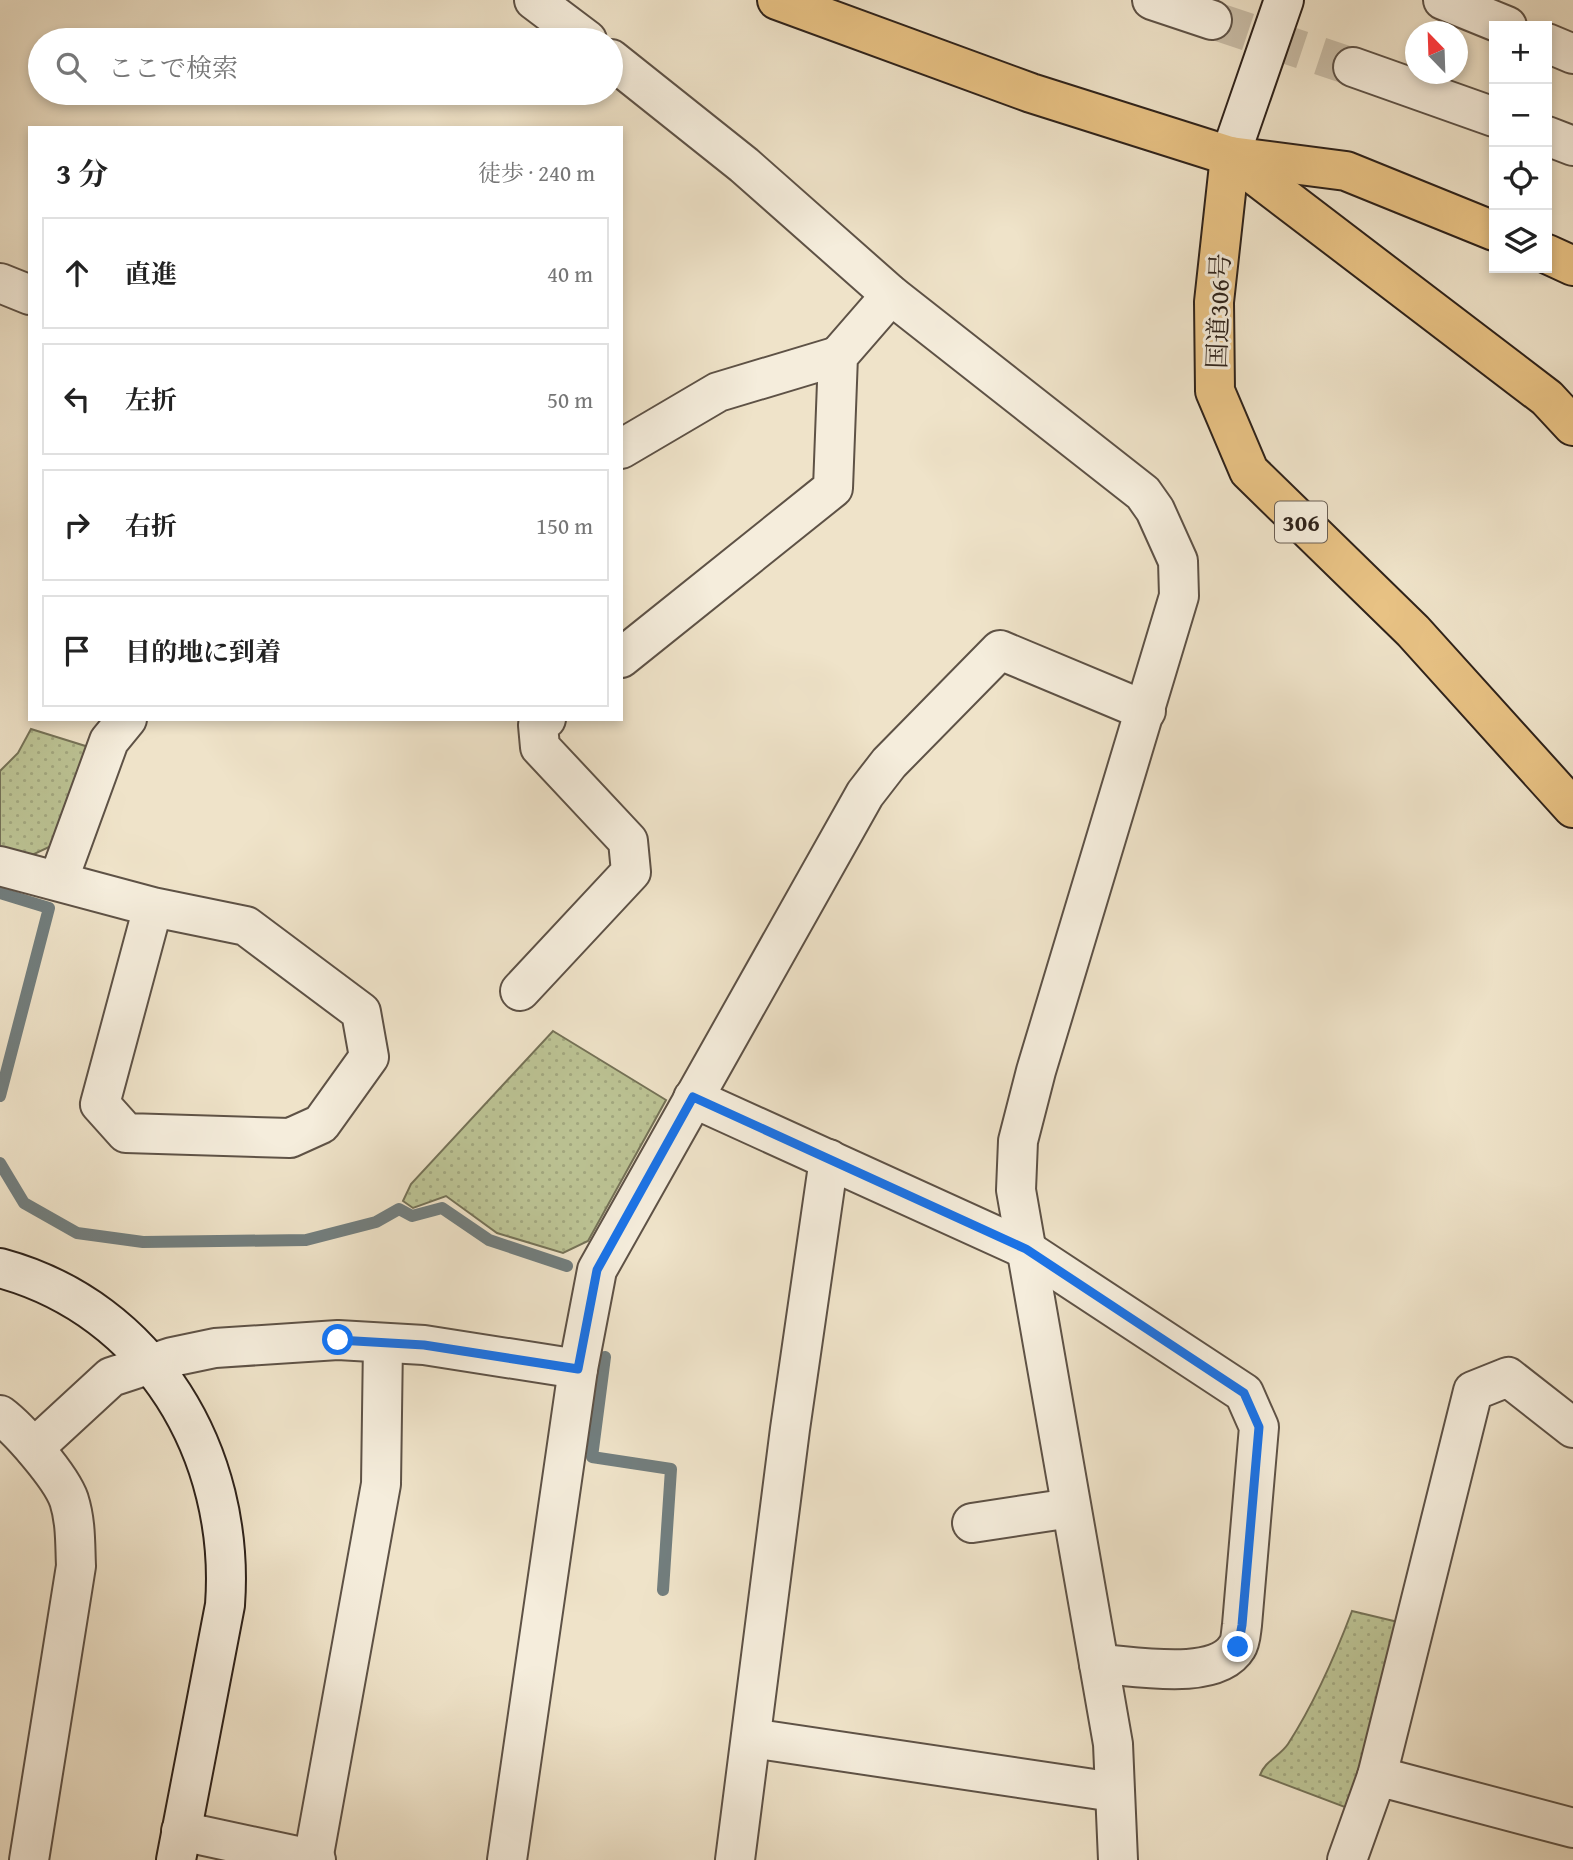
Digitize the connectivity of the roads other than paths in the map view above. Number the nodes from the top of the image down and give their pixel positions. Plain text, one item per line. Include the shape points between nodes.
1 (534, 0) edge
2 (778, 0) edge
3 (1152, 0) edge
4 (1284, 0) edge
5 (1443, 0) edge
6 (1212, 20) tunnel mouth
7 (1495, 21) edge
8 (571, 28) edge
9 (1552, 45) edge
10 (1573, 54) edge
11 (1353, 67) tunnel mouth
12 (623, 69) edge
13 (1489, 115) edge
14 (1552, 138) edge
15 (1573, 146) edge
16 (1230, 156) junction
17 (1489, 229) edge
18 (1552, 256) edge
19 (1573, 266) edge
20 (891, 295) junction
21 (838, 356) junction
22 (1573, 426) edge
23 (623, 448) edge
24 (623, 656) edge
25 (1146, 711) junction
26 (125, 721) edge
27 (543, 721) edge
28 (1573, 808) edge
29 (0, 866) edge
30 (58, 881) junction
31 (153, 908) junction
32 (520, 991) dead end
33 (693, 1097) junction
34 (828, 1159) junction
35 (1026, 1249) junction
36 (0, 1268) edge
37 (383, 1343) junction
38 (152, 1364) junction
39 (578, 1369) junction
40 (0, 1415) edge
41 (1573, 1428) edge
42 (34, 1448) junction
43 (1071, 1508) junction
44 (972, 1523) dead end
45 (1099, 1664) junction
46 (751, 1738) junction
47 (1377, 1776) junction
48 (1114, 1791) junction
49 (1571, 1818) edge
50 (178, 1846) edge
51 (29, 1860) edge
52 (314, 1860) edge
53 (507, 1860) edge
54 (735, 1860) edge
55 (1118, 1860) edge
56 (1347, 1860) edge

1 - 8 street
2 - 16 highway via 1031,93
3 - 6 street
4 - 16 street
5 - 7 street
9 - 10 street
11 - 13 street
12 - 20 street via 744,165
14 - 15 street
16 - 17 highway via 1346,172
16 - 22 highway via 1547,398
16 - 28 highway, 国道306号 / 306 via 1214,302 1215,391 1249,471 1413,631
18 - 19 highway
20 - 21 street
20 - 25 street via 1143,493 1154,510 1178,561 1179,596
21 - 23 street via 718,392
21 - 24 street via 833,488
25 - 33 street via 1000,650 889,763 865,794
25 - 35 street via 1018,1141 1016,1190
26 - 30 street via 109,741
27 - 32 street via 538,725 540,747 628,842 631,872
29 - 30 street
30 - 31 street
31 - 31 street via 246,926 361,1012 369,1057 321,1124 290,1138 125,1133 100,1104
33 - 34 street
33 - 39 street via 597,1270
34 - 35 street
34 - 46 street
35 - 43 street
35 - 45 street via 1244,1393 1259,1427 1238,1647 1220,1663 1199,1669
36 - 38 street via 23,1274 97,1314
37 - 38 street via 338,1340 215,1348
37 - 39 street
37 - 52 street via 381,1484
38 - 42 street via 111,1377
38 - 50 street via 190,1421 205,1457 225,1530 228,1567 225,1605
39 - 53 street
40 - 42 street
41 - 47 street via 1508,1377 1473,1391
42 - 51 street via 68,1498 76,1566
43 - 44 street
43 - 45 street
45 - 48 street via 1113,1745
46 - 48 street
46 - 54 street
47 - 49 street
47 - 56 street
48 - 55 street
50 - 52 street

